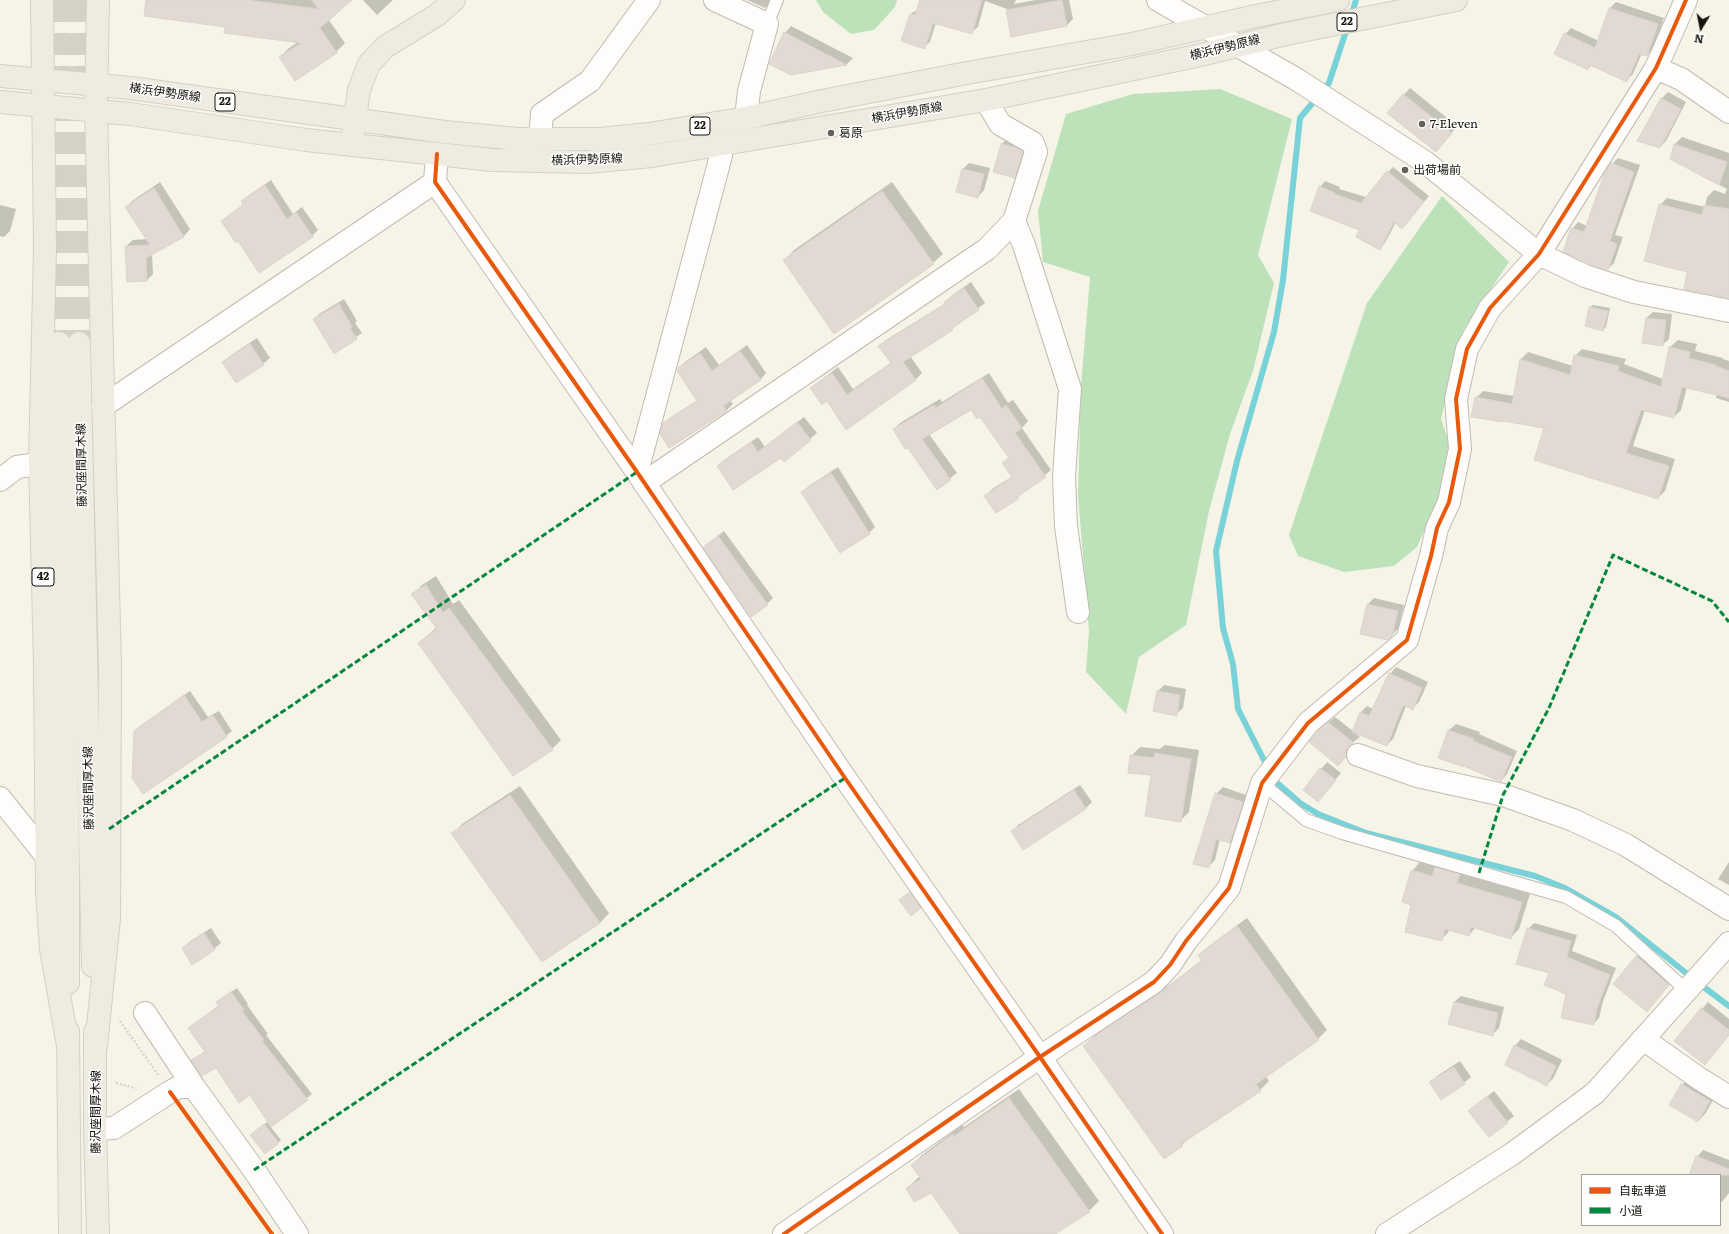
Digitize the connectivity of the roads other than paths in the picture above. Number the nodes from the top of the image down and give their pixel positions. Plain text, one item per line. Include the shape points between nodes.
1 (42, 0) edge
2 (98, 0) edge
3 (454, 0) edge
4 (649, 0) edge
5 (715, 0) edge
6 (777, 0) edge
7 (1158, 0) edge
8 (1338, 0) edge
9 (1456, 0) edge
10 (1686, 0) edge
11 (767, 24) junction
12 (1206, 27) junction
13 (1238, 45) junction
14 (1656, 68) junction
15 (0, 76) edge
16 (43, 80) junction
17 (97, 84) junction
18 (986, 100) junction
19 (0, 102) edge
20 (42, 106) junction
21 (96, 111) junction
22 (1729, 112) edge
23 (746, 118) junction
24 (354, 120) junction
25 (540, 140) junction
26 (352, 145) junction
27 (718, 145) junction
28 (437, 154) junction
29 (435, 182) junction
30 (1014, 221) junction
31 (1539, 254) junction
32 (1729, 311) edge
33 (103, 406) junction
34 (40, 460) junction
35 (640, 477) junction
36 (0, 480) edge
37 (1078, 612) dead end
38 (1358, 755) dead end
39 (1262, 783) junction
40 (0, 798) edge
41 (47, 857) junction
42 (1729, 908) edge
43 (1729, 943) edge
44 (1686, 990) junction
45 (145, 1013) dead end
46 (1643, 1039) junction
47 (68, 1046) junction
48 (96, 1046) junction
49 (1040, 1057) junction
50 (194, 1087) junction
51 (1729, 1097) edge
52 (95, 1129) junction
53 (70, 1234) edge
54 (98, 1234) edge
55 (297, 1234) edge
56 (784, 1234) edge
57 (1162, 1234) edge
58 (1387, 1234) edge

1 - 16 main road
2 - 17 main road
3 - 24 main road via 437,15 386,47 369,64 359,90
4 - 25 street via 590,81 542,114
5 - 11 street
6 - 11 lane
7 - 12 street
8 - 12 main road, 横浜伊勢原線 / 22
9 - 13 main road, 横浜伊勢原線 / 22
10 - 14 street
11 - 23 street
12 - 13 street
12 - 23 main road, 横浜伊勢原線 / 22 via 1132,44 967,73
13 - 18 main road, 横浜伊勢原線 / 22
13 - 31 street via 1425,162
14 - 22 street via 1681,79
14 - 31 street
15 - 16 main road, 横浜伊勢原線 / 22
16 - 17 main road, 横浜伊勢原線 / 22
16 - 20 main road
17 - 21 main road
17 - 24 main road, 横浜伊勢原線 / 22
18 - 27 main road, 横浜伊勢原線 / 22
18 - 30 street via 1000,124 1032,143 1036,152
19 - 20 main road, 横浜伊勢原線 / 22
20 - 21 main road, 横浜伊勢原線 / 22
20 - 34 main road, 42 via 45,249
21 - 26 main road, 横浜伊勢原線 / 22
21 - 33 main road, 42
23 - 25 main road, 横浜伊勢原線 / 22 via 649,134 600,139
24 - 25 main road, 横浜伊勢原線 / 22 via 445,132
24 - 26 main road
26 - 28 main road, 横浜伊勢原線 / 22
27 - 28 main road, 横浜伊勢原線 / 22 via 652,156 587,162 492,160
27 - 35 street via 721,155
28 - 29 street
29 - 33 street
29 - 35 street
30 - 35 street via 988,249
30 - 37 street via 1070,389 1064,476 1066,526
31 - 32 street via 1585,276 1634,292
31 - 39 street via 1490,308 1467,349 1456,399 1460,449 1449,502 1437,528 1407,640 1308,723
33 - 48 main road, 42 via 110,668 109,919
34 - 36 street via 17,468
34 - 41 main road, 42
35 - 49 street via 840,772
38 - 42 street via 1417,776 1503,795 1573,820 1626,844
39 - 44 lane via 1306,820 1342,834 1566,897 1616,926
39 - 49 street via 1229,888 1170,965 1154,982
40 - 41 street
41 - 47 main road, 42 via 52,949
43 - 44 street
44 - 46 street
45 - 50 street
46 - 51 street
46 - 58 street via 1595,1093 1512,1154
47 - 48 main road, 藤沢座間厚木線 / 42 via 69,343
47 - 53 main road, 藤沢座間厚木線 / 42
48 - 52 main road, 藤沢座間厚木線 / 42
49 - 56 street
49 - 57 street
50 - 52 street via 179,1087 114,1128
50 - 55 street
52 - 54 main road, 藤沢座間厚木線 / 42

